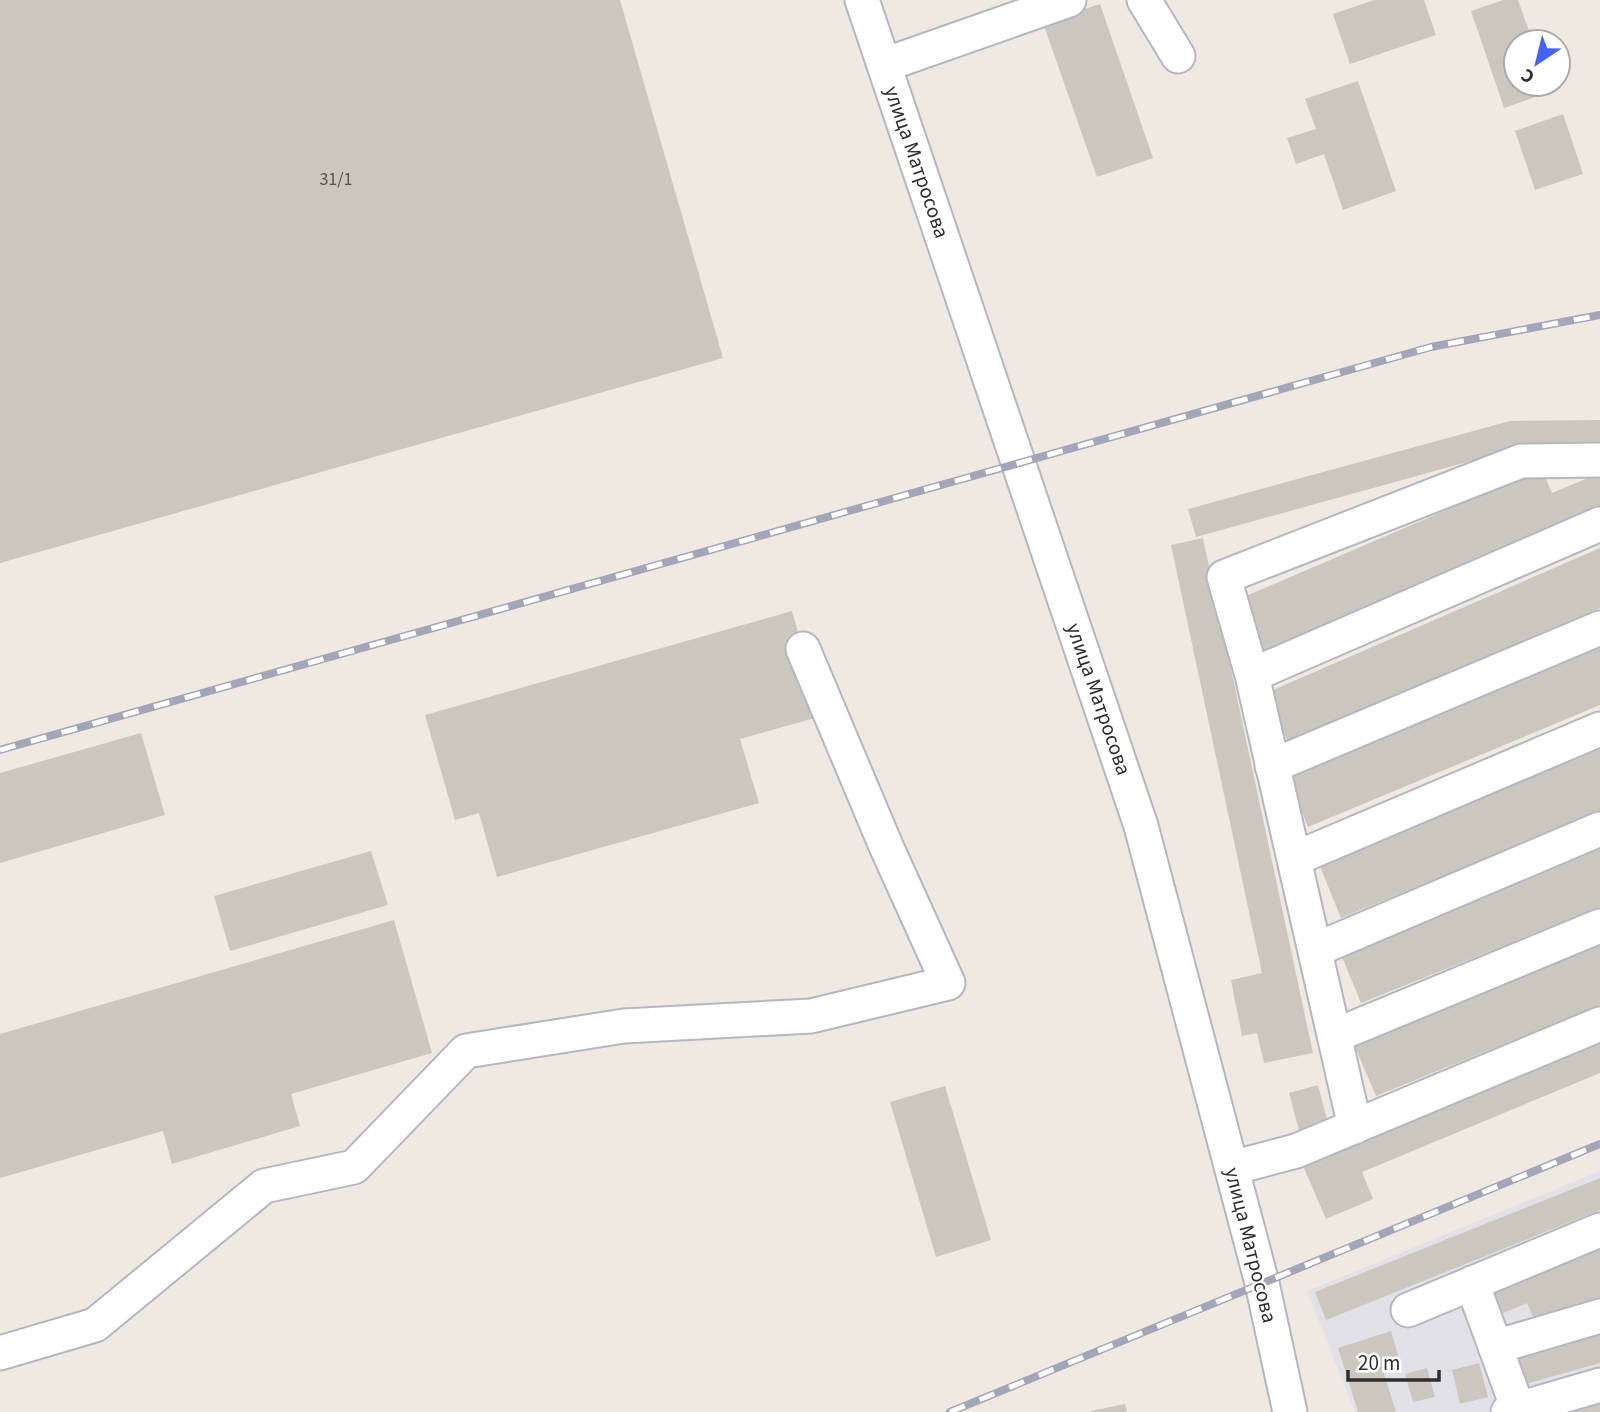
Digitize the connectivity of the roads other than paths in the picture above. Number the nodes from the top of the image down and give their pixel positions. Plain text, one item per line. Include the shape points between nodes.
1 (862, 0) edge
2 (1069, 0) edge
3 (1144, 0) edge
4 (1178, 56) dead end
5 (884, 65) junction
6 (1600, 460) edge
7 (1600, 524) edge
8 (1600, 628) edge
9 (803, 649) dead end
10 (1252, 675) junction
11 (1600, 729) edge
12 (1272, 766) junction
13 (1600, 830) edge
14 (1294, 859) junction
15 (1600, 926) edge
16 (1315, 950) junction
17 (1600, 1024) edge
18 (1334, 1036) junction
19 (1355, 1127) junction
20 (1231, 1168) junction
21 (1600, 1230) edge
22 (1472, 1283) junction
23 (1408, 1310) dead end
24 (1600, 1316) edge
25 (1495, 1347) junction
26 (0, 1353) edge
27 (1600, 1385) edge
28 (1513, 1411) edge
29 (1290, 1412) edge

1 - 5 street, улица Матросова
2 - 5 street
3 - 4 street
5 - 20 street, улица Матросова via 1142,826
6 - 10 street via 1521,461 1224,577
7 - 10 street
8 - 12 street
9 - 26 street via 948,982 811,1016 624,1026 466,1051 354,1167 264,1186 94,1325
10 - 12 street
11 - 14 street
12 - 14 street
13 - 16 street
14 - 16 street
15 - 18 street
16 - 18 street
17 - 19 street
18 - 19 street
19 - 20 street via 1296,1151
20 - 29 street, улица Матросова
21 - 22 street
22 - 23 street
22 - 25 street
24 - 25 street
25 - 28 street
27 - 28 street

